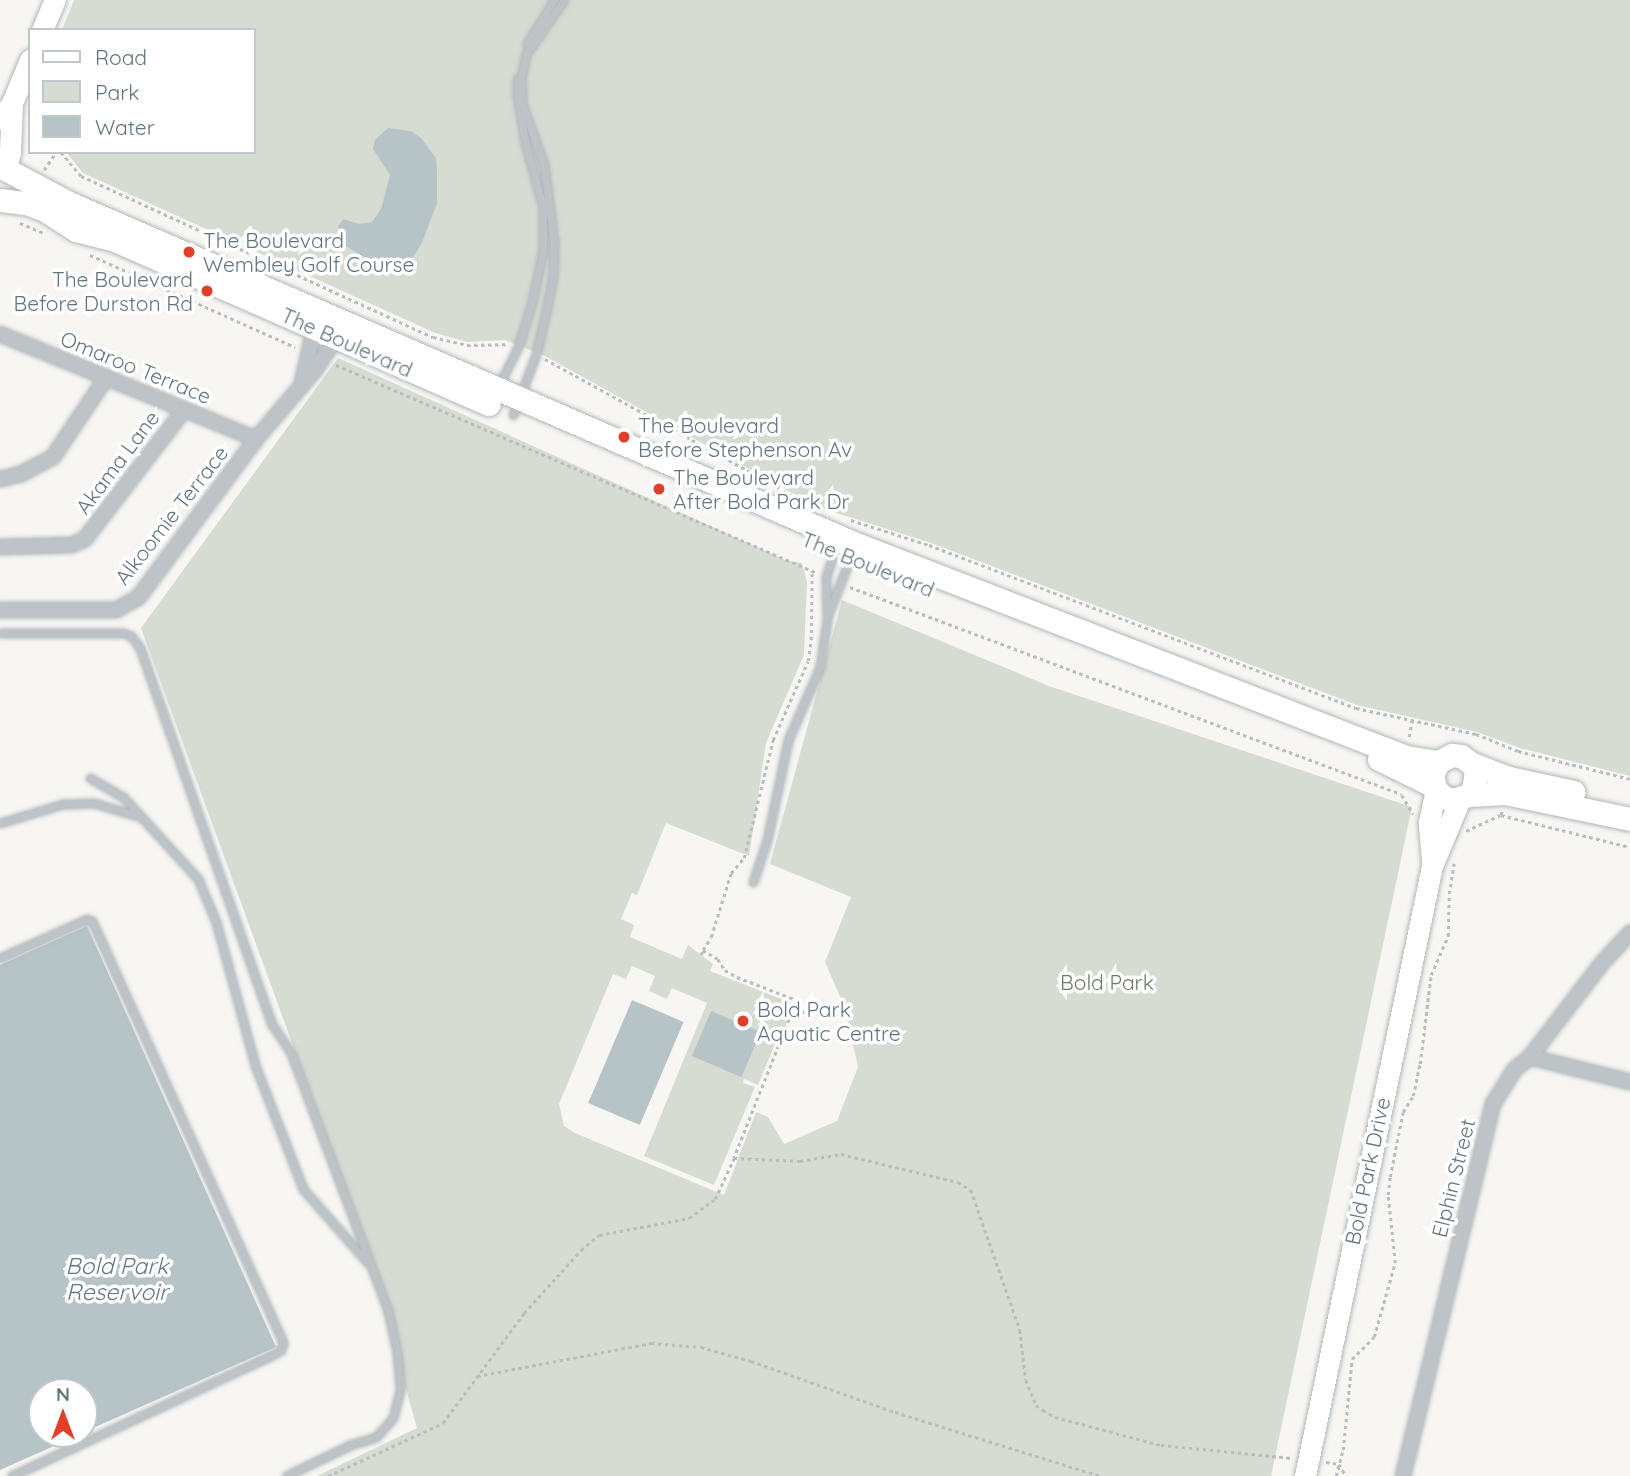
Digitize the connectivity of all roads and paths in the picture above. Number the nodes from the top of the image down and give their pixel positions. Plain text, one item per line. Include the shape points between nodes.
1 (55, 0) edge
2 (554, 0) edge
3 (564, 0) edge
4 (43, 28) edge
5 (28, 64) edge
6 (4, 106) edge
7 (63, 154) edge
8 (4, 165) edge
9 (0, 194) edge
10 (0, 200) edge
11 (17, 221) dead end
12 (54, 238) dead end
13 (79, 249) dead end
14 (317, 320) junction
15 (340, 330) junction
16 (0, 334) edge
17 (518, 347) junction
18 (536, 354) junction
19 (317, 356) junction
20 (106, 377) junction
21 (493, 397) junction
22 (516, 407) junction
23 (184, 410) junction
24 (256, 439) junction
25 (0, 479) edge
26 (793, 495) dead end
27 (844, 541) junction
28 (0, 547) edge
29 (812, 571) junction
30 (826, 577) junction
31 (840, 583) junction
32 (0, 610) edge
33 (827, 620) junction
34 (0, 634) edge
35 (1438, 762) junction
36 (1472, 764) junction
37 (90, 778) dead end
38 (1630, 779) edge
39 (1435, 788) junction
40 (1401, 794) dead end
41 (1464, 797) junction
42 (1630, 806) edge
43 (1501, 815) dead end
44 (141, 817) junction
45 (1630, 820) edge
46 (0, 823) edge
47 (1630, 847) edge
48 (1454, 859) dead end
49 (1432, 866) junction
50 (753, 882) dead end
51 (1630, 933) edge
52 (703, 950) junction
53 (701, 955) dead end
54 (0, 958) edge
55 (794, 1009) junction
56 (808, 1014) dead end
57 (1530, 1057) junction
58 (1630, 1082) edge
59 (734, 1158) junction
60 (373, 1269) junction
61 (475, 1377) junction
62 (1339, 1464) junction
63 (1307, 1467) edge
64 (12, 1476) edge
65 (286, 1476) edge
66 (328, 1476) edge
67 (1100, 1476) edge
68 (1336, 1476) edge
69 (1346, 1476) edge
70 (1404, 1476) edge

1 - 4 street
2 - 17 lane via 521,57 517,75 516,96 543,207 543,250
3 - 18 lane via 526,54 521,78 522,104 544,165 555,242 553,275
5 - 6 street
6 - 8 street via 10,152
7 - 17 path via 81,176 433,337 467,345
8 - 9 main road via 6,186
8 - 14 main road, The Boulevard via 57,197
10 - 14 main road, The Boulevard via 35,206 76,230 115,240
11 - 12 path
13 - 19 path
14 - 15 main road, The Boulevard
14 - 19 street
15 - 19 street, Alkoomie Terrace
15 - 21 main road, The Boulevard
16 - 20 street, Omaroo Terrace
17 - 21 lane
18 - 22 lane
18 - 26 path
19 - 24 street, Alkoomie Terrace via 301,384
19 - 29 path
20 - 23 street, Omaroo Terrace
20 - 25 street via 53,457
21 - 22 main road, The Boulevard
22 - 27 main road, The Boulevard
23 - 24 street, Omaroo Terrace
23 - 28 street, Akama Lane via 85,539 72,545
24 - 32 street, Alkoomie Terrace via 138,598 116,610
27 - 30 lane
27 - 31 lane
27 - 35 main road, The Boulevard via 1406,757
27 - 38 path via 929,545 1356,708 1476,734 1518,751
27 - 39 main road, The Boulevard via 1372,755
29 - 30 path
29 - 52 path via 808,661 773,740 744,858 731,873
30 - 33 lane
31 - 33 lane
31 - 40 path
33 - 50 lane via 820,667 788,740
34 - 60 lane via 124,633 140,648 271,1023 291,1053
35 - 36 main road, The Boulevard via 1452,755
35 - 39 main road via 1432,776
36 - 41 main road via 1476,779
36 - 42 main road, The Boulevard via 1509,778
37 - 44 lane via 124,797
39 - 41 main road, The Boulevard via 1443,797
39 - 49 street, Bold Park Drive via 1429,822
41 - 45 main road, The Boulevard via 1505,793
41 - 49 street, Bold Park Drive
43 - 47 path
44 - 46 lane via 84,803 64,804
44 - 60 lane via 198,879 216,922 255,1065 303,1189
48 - 62 path via 1448,936 1431,975 1420,1064 1413,1096 1403,1112 1390,1177 1395,1263 1374,1337 1352,1359
49 - 63 street, Bold Park Drive
51 - 57 street, Elphin Street
52 - 53 path
52 - 55 path via 737,977 795,997
54 - 64 lane via 87,919 92,921 283,1343 281,1350 270,1356
55 - 56 path
55 - 59 path
57 - 58 street
57 - 70 street, Elphin Street via 1501,1088 1486,1124
59 - 61 path via 715,1199 690,1218 610,1231 581,1250
59 - 63 path via 800,1161 855,1155 958,1182 971,1190 978,1209 1020,1330 1026,1380 1036,1405 1055,1417 1161,1445
60 - 65 lane via 397,1352 400,1390 393,1418 376,1437
61 - 66 path via 437,1428
61 - 67 path via 651,1343 701,1347
62 - 63 path
62 - 68 path
62 - 69 path

